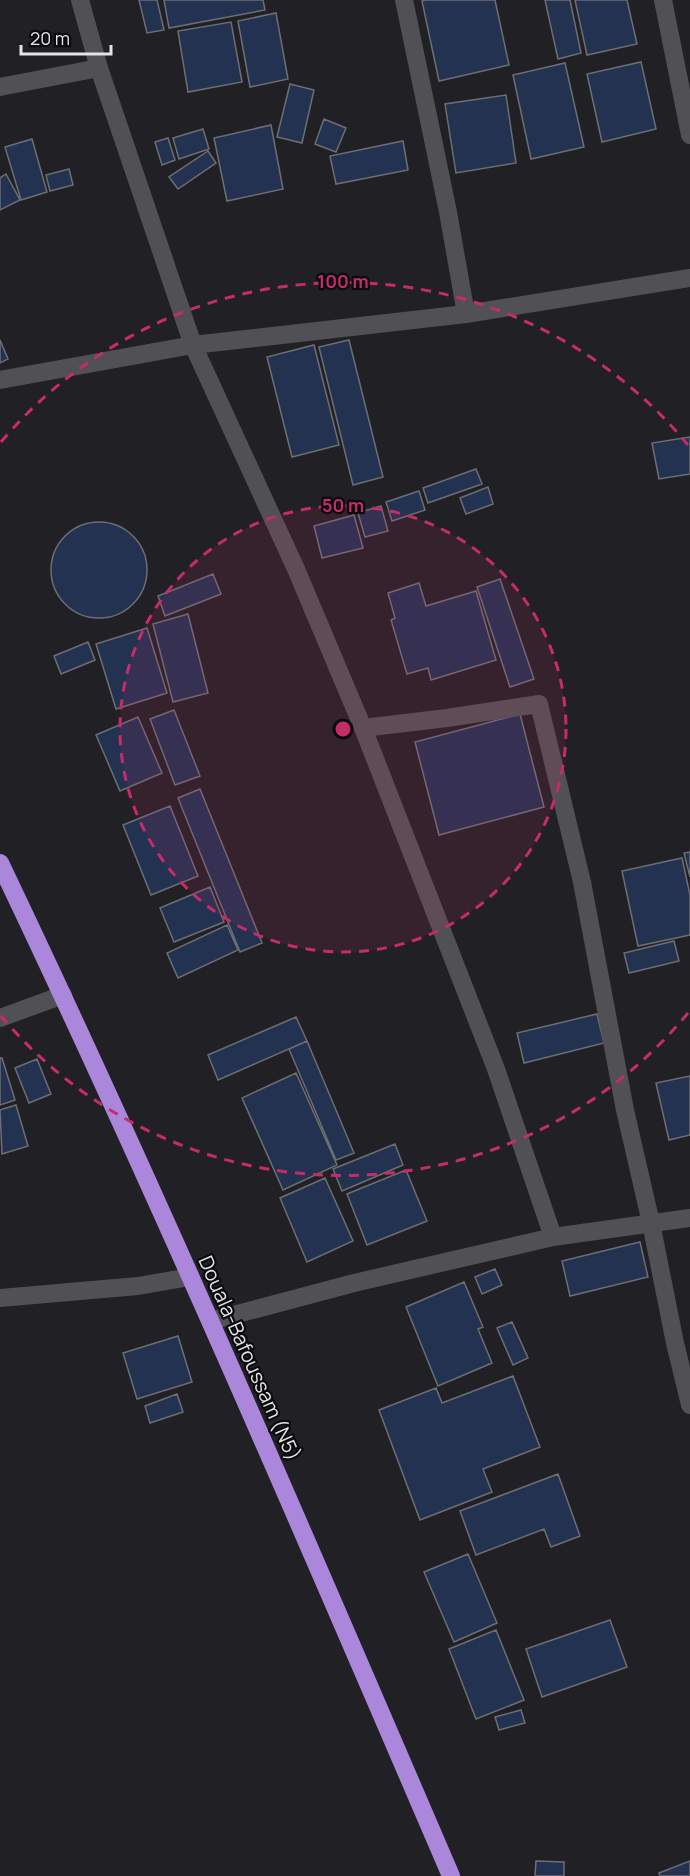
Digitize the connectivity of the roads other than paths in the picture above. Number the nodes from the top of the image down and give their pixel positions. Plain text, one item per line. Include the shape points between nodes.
1 (80, 0) edge
2 (404, 0) edge
3 (663, 0) edge
4 (99, 68) junction
5 (0, 87) edge
6 (690, 135) edge
7 (690, 278) edge
8 (466, 314) junction
9 (193, 345) junction
10 (0, 381) edge
11 (363, 728) junction
12 (0, 862) edge
13 (63, 995) junction
14 (0, 1018) edge
15 (690, 1218) edge
16 (651, 1223) junction
17 (553, 1237) junction
18 (190, 1277) junction
19 (0, 1298) edge
20 (211, 1321) junction
21 (690, 1405) edge
22 (451, 1876) edge

1 - 4 street
2 - 8 street
3 - 6 street
4 - 5 street
4 - 9 street
7 - 8 street
8 - 9 street
9 - 10 street
9 - 11 street via 296,569
11 - 16 street via 539,704 582,882 625,1110
11 - 17 street via 496,1069
12 - 13 highway, Douala-Bafoussam (N5)
13 - 14 street
13 - 18 highway, Douala-Bafoussam (N5)
15 - 16 street
16 - 17 street
16 - 21 street
17 - 20 street
18 - 19 street via 138,1286
18 - 20 highway, Douala-Bafoussam (N5)
20 - 22 highway, Douala-Bafoussam (N5)

